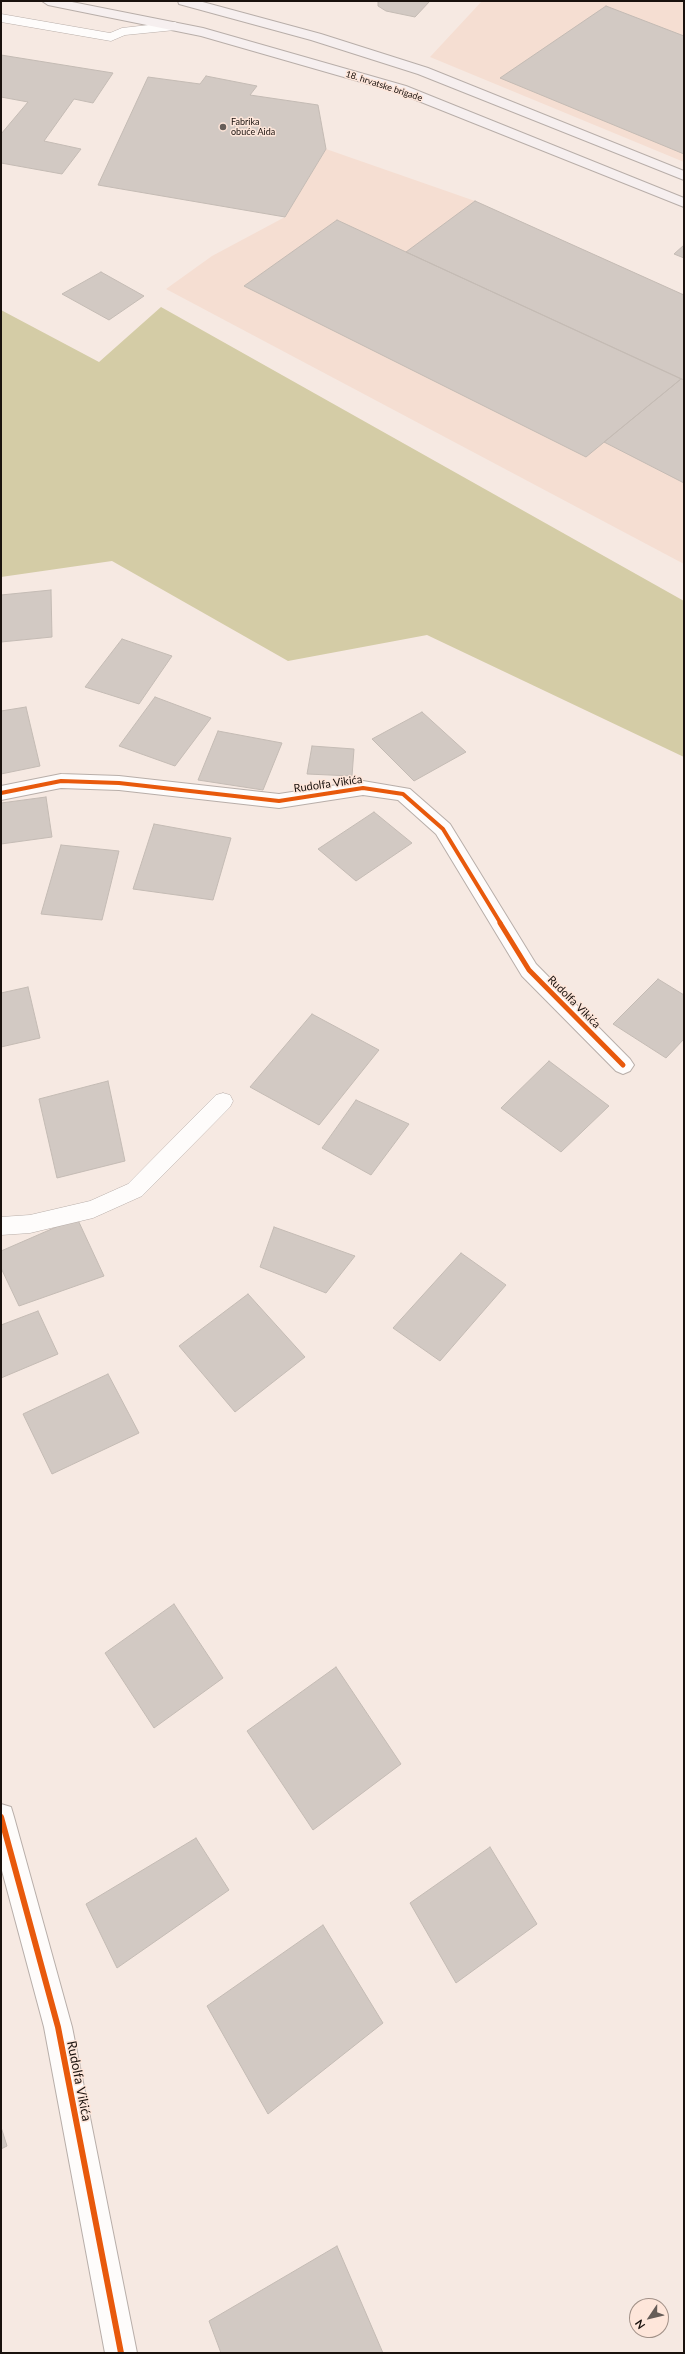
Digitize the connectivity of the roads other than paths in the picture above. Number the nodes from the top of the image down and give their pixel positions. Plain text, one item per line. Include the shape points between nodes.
1 (48, 1) edge
2 (184, 1) edge
3 (75, 3) edge
4 (1, 18) edge
5 (176, 26) junction
6 (684, 176) edge
7 (684, 203) edge
8 (1, 793) edge
9 (623, 1065) dead end
10 (223, 1101) dead end
11 (1, 1226) edge
12 (1, 1817) edge
13 (5, 1851) edge
14 (121, 2353) edge

1 - 3 main road, 18. hrvatske brigade
2 - 6 main road via 316,37 423,71
3 - 5 main road, 18. hrvatske brigade
4 - 5 lane via 111,37 122,32
5 - 7 main road, 18. hrvatske brigade via 401,89
8 - 9 street, Rudolfa Vikića via 61,781 119,784 279,801 363,788 403,794 443,829 529,970
10 - 11 lane via 135,1190 93,1209 30,1224
12 - 13 street, Rudolfa Vikića
13 - 14 street, Rudolfa Vikića via 58,2027

